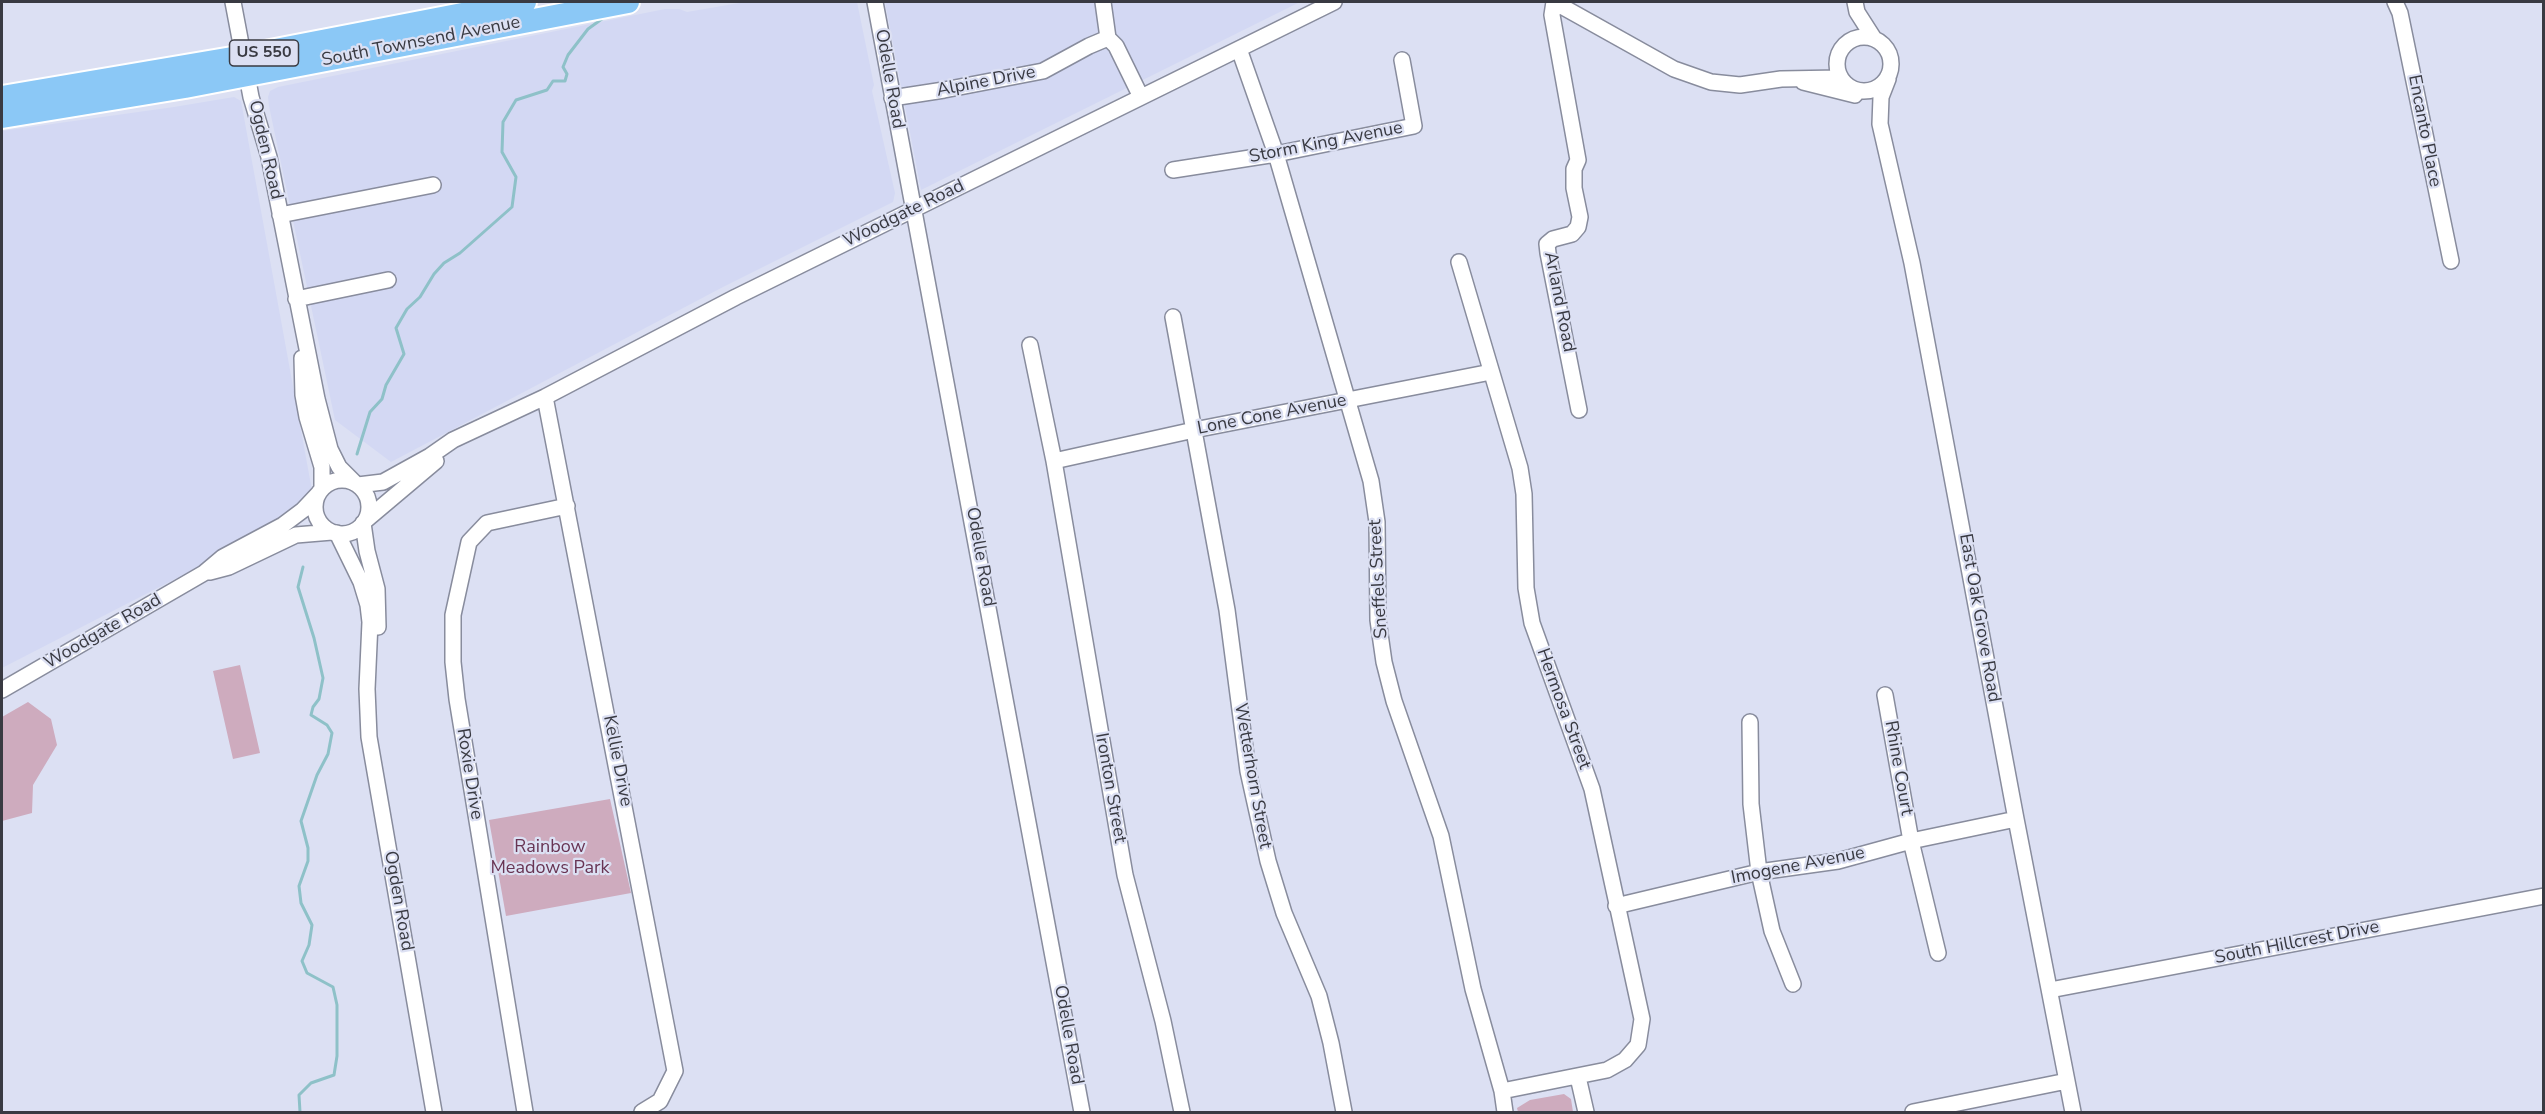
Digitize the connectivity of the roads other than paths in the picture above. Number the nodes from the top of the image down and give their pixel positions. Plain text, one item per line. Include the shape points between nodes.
1 (233, 2) edge
2 (525, 2) edge
3 (628, 2) edge
4 (875, 2) edge
5 (1103, 2) edge
6 (1334, 2) edge
7 (1554, 2) edge
8 (2395, 2) edge
9 (1856, 7) edge
10 (1108, 38) junction
11 (1872, 38) junction
12 (1849, 41) junction
13 (1239, 49) junction
14 (1837, 59) junction
15 (1402, 60) dead end
16 (246, 66) junction
17 (1840, 78) junction
18 (1888, 79) junction
19 (1789, 80) junction
20 (1140, 95) junction
21 (1864, 96) junction
22 (2, 97) edge
23 (892, 98) junction
24 (2, 117) edge
25 (1881, 124) junction
26 (1276, 154) junction
27 (1173, 170) dead end
28 (432, 185) dead end
29 (912, 209) junction
30 (280, 215) junction
31 (2451, 261) dead end
32 (1459, 262) dead end
33 (388, 280) dead end
34 (296, 299) junction
35 (1173, 317) dead end
36 (1030, 345) dead end
37 (1491, 372) junction
38 (545, 397) junction
39 (1347, 400) junction
40 (1579, 410) dead end
41 (476, 430) junction
42 (1194, 430) junction
43 (1054, 461) junction
44 (356, 484) junction
45 (320, 491) junction
46 (567, 506) junction
47 (364, 521) junction
48 (334, 532) junction
49 (204, 573) junction
50 (368, 689) junction
51 (2, 690) edge
52 (1885, 695) dead end
53 (1750, 722) dead end
54 (2016, 819) junction
55 (1911, 841) junction
56 (1759, 872) junction
57 (2544, 896) edge
58 (1616, 906) junction
59 (1938, 953) dead end
60 (1793, 984) dead end
61 (2050, 990) junction
62 (1578, 1077) junction
63 (2067, 1081) junction
64 (1502, 1091) junction
65 (1964, 1108) edge
66 (434, 1113) edge
67 (525, 1113) edge
68 (642, 1113) edge
69 (1082, 1113) edge
70 (1182, 1113) edge
71 (1344, 1113) edge
72 (1505, 1113) edge
73 (1586, 1113) edge
74 (1912, 1113) edge
75 (2073, 1113) edge

1 - 16 street, Ogden Road
2 - 16 highway, South Townsend Avenue / US 550
3 - 16 highway, South Townsend Avenue / US 550
4 - 23 street, Odelle Road
5 - 10 street
6 - 13 street, Woodgate Road
7 - 19 street via 1674,69 1711,82 1740,85
7 - 40 street, Arland Road via 1552,15 1578,160 1574,188 1580,217 1572,234 1547,244
8 - 31 street, Encanto Place
9 - 11 street
9 - 12 street
10 - 20 street via 1116,46
10 - 23 street, Alpine Drive via 1043,71
11 - 12 street
11 - 18 street via 1887,50 1891,64
12 - 14 street
13 - 20 street, Woodgate Road
13 - 26 street, Sneffels Street
14 - 17 street
14 - 19 street
15 - 26 street, Storm King Avenue via 1414,126
16 - 22 highway, South Townsend Avenue / US 550
16 - 24 highway, South Townsend Avenue / US 550
16 - 30 street, Ogden Road
17 - 19 street
17 - 21 street
18 - 21 street
18 - 25 street, East Oak Grove Road via 1881,97
19 - 21 street
20 - 29 street, Woodgate Road
21 - 25 street, East Oak Grove Road
23 - 29 street, Odelle Road
25 - 54 street, East Oak Grove Road via 1912,263
26 - 27 street, Storm King Avenue
26 - 39 street, Sneffels Street
28 - 30 street
29 - 38 street, Woodgate Road
29 - 69 street, Odelle Road
30 - 34 street, Ogden Road
32 - 37 street, Hermosa Street
33 - 34 street
34 - 44 street, Ogden Road via 330,449
34 - 45 street, Ogden Road via 303,395 322,467
35 - 42 street, Wetterhorn Street
36 - 43 street, Ironton Street
37 - 39 street, Lone Cone Avenue
37 - 58 street, Hermosa Street via 1520,468 1526,588 1532,623 1592,789
38 - 41 street, Woodgate Road
38 - 46 street, Kellie Drive
39 - 42 street, Lone Cone Avenue
39 - 64 street, Sneffels Street via 1371,481 1377,522 1378,620 1384,662 1441,836 1473,989
41 - 44 street, Woodgate Road via 383,482
41 - 47 street, Woodgate Road
42 - 43 street, Lone Cone Avenue
42 - 71 street, Wetterhorn Street via 1227,610 1248,771 1284,913 1319,996
43 - 70 street, Ironton Street via 1125,875
44 - 45 street via 334,481
44 - 47 street via 367,497
45 - 48 street via 316,502 319,520
45 - 49 street, Woodgate Road via 283,525 223,557
46 - 67 street, Roxie Drive via 487,523 469,542 453,615 457,699
46 - 68 street, Kellie Drive via 675,1071 660,1101
47 - 48 street via 351,532
47 - 50 street, Ogden Road via 379,603
48 - 49 street, Woodgate Road via 296,535 229,567
48 - 50 street, Ogden Road via 361,582 368,605
49 - 51 street, Woodgate Road
50 - 66 street, Ogden Road via 369,737
52 - 55 street, Rhine Court
53 - 56 street via 1751,804
54 - 55 street, Imogene Avenue
54 - 61 street, East Oak Grove Road
55 - 56 street, Imogene Avenue via 1838,861
55 - 59 street, Rhine Court
56 - 58 street, Imogene Avenue
56 - 60 street via 1772,931
57 - 61 street, South Hillcrest Drive
58 - 62 street, Hermosa Street via 1642,1018 1638,1045 1625,1060 1607,1070
61 - 63 street, East Oak Grove Road
62 - 64 street
62 - 73 street
63 - 65 street
63 - 75 street, East Oak Grove Road
64 - 72 street, Sneffels Street
65 - 74 street

